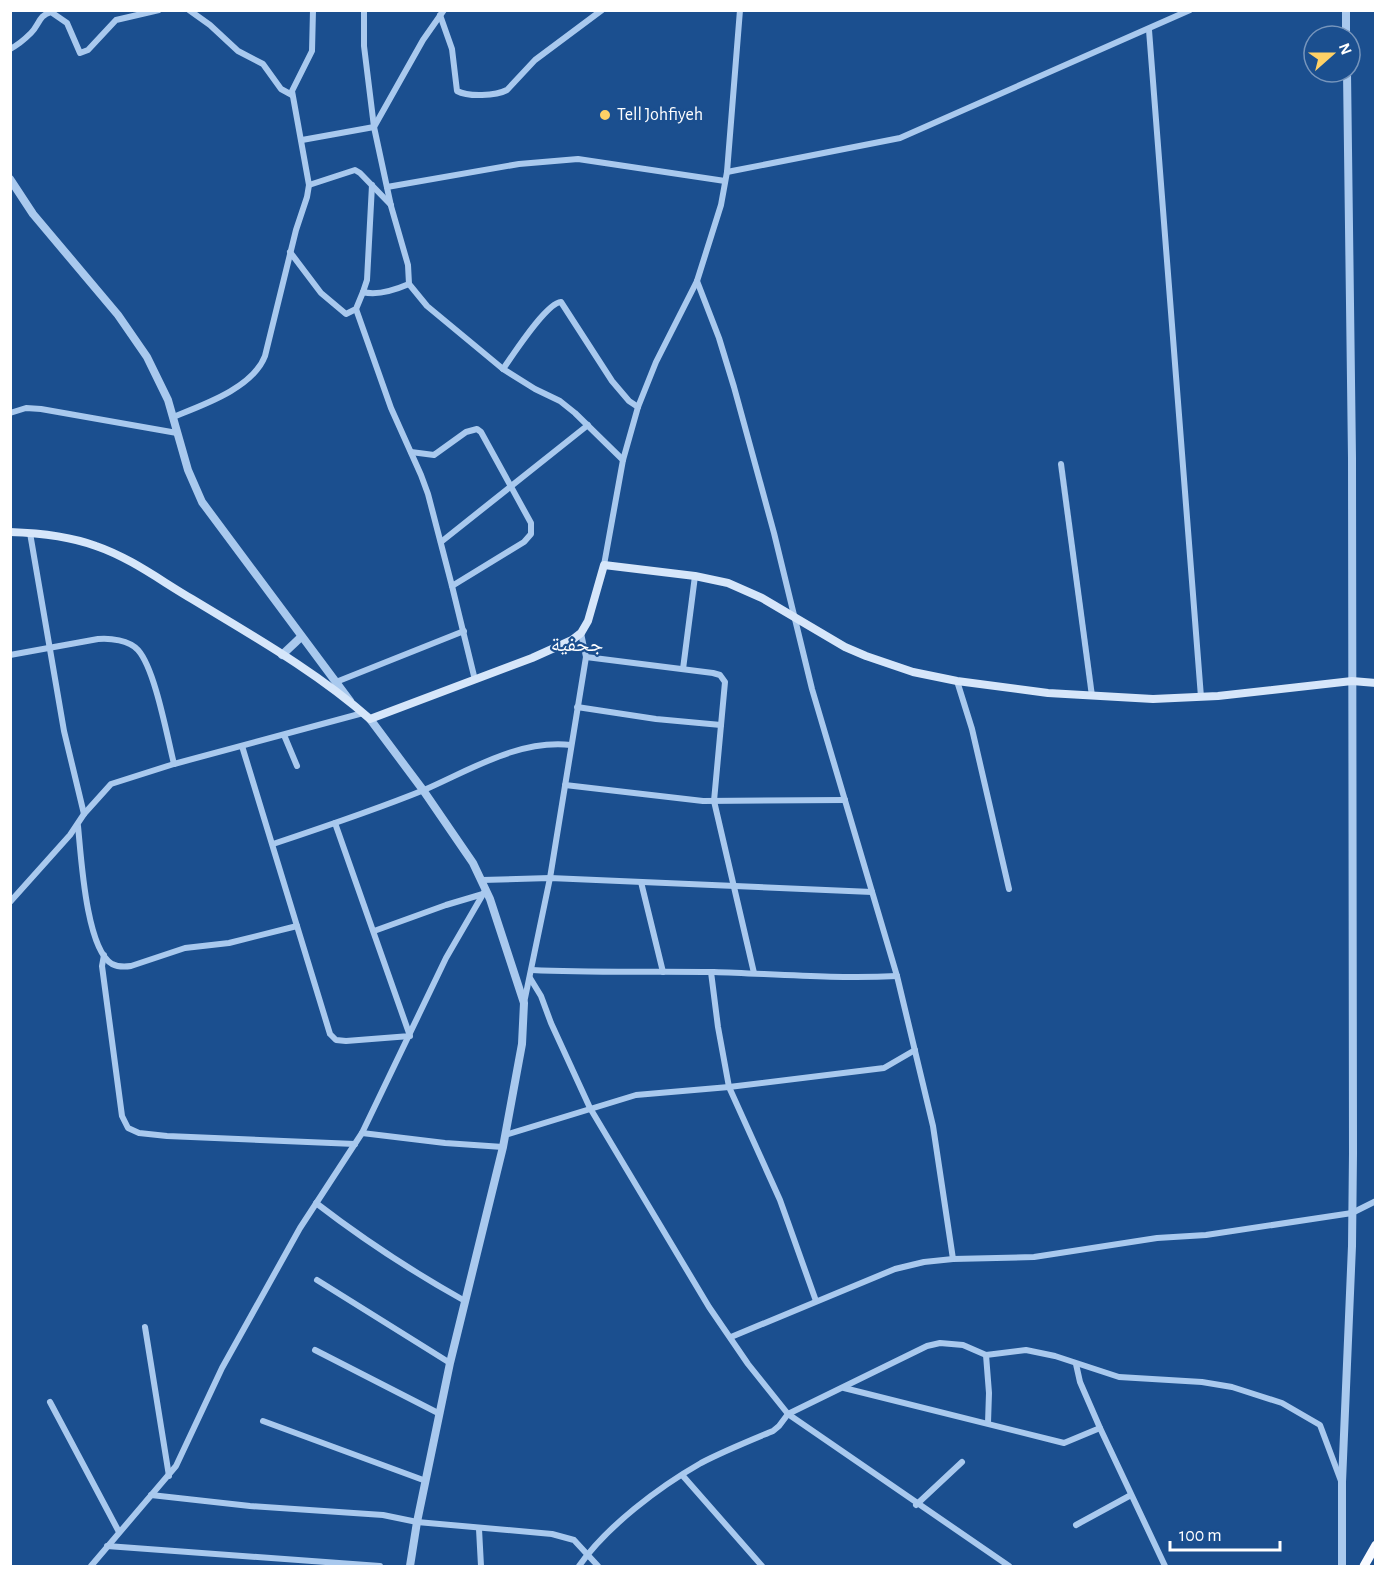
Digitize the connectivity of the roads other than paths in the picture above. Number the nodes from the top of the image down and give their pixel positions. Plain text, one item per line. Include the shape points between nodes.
1 (159, 10) edge
2 (189, 10) edge
3 (313, 10) edge
4 (364, 10) edge
5 (602, 10) edge
6 (740, 10) edge
7 (1190, 10) edge
8 (442, 13) edge
9 (1149, 30) junction
10 (10, 49) edge
11 (1347, 84) edge
12 (292, 95) junction
13 (374, 127) junction
14 (302, 140) junction
15 (727, 172) junction
16 (10, 179) edge
17 (725, 181) junction
18 (309, 184) junction
19 (372, 185) junction
20 (387, 187) junction
21 (391, 206) junction
22 (290, 252) junction
23 (697, 281) junction
24 (409, 284) junction
25 (363, 292) junction
26 (356, 309) junction
27 (503, 369) junction
28 (638, 407) junction
29 (10, 413) edge
30 (173, 417) junction
31 (588, 425) junction
32 (177, 433) junction
33 (411, 452) junction
34 (623, 460) junction
35 (1061, 464) dead end
36 (512, 486) junction
37 (10, 532) edge
38 (30, 532) junction
39 (441, 542) junction
40 (604, 565) junction
41 (695, 576) junction
42 (453, 586) junction
43 (792, 615) junction
44 (464, 631) junction
45 (581, 633) junction
46 (301, 637) junction
47 (50, 648) junction
48 (10, 655) edge
49 (282, 655) junction
50 (586, 657) junction
51 (683, 669) junction
52 (474, 680) junction
53 (957, 681) junction
54 (1352, 681) junction
55 (336, 682) junction
56 (1376, 683) edge
57 (1092, 696) junction
58 (1201, 697) junction
59 (352, 704) junction
60 (577, 707) junction
61 (363, 713) junction
62 (370, 719) junction
63 (721, 725) junction
64 (284, 735) junction
65 (571, 745) junction
66 (242, 746) junction
67 (174, 764) junction
68 (297, 766) dead end
69 (565, 785) junction
70 (423, 790) junction
71 (845, 800) junction
72 (714, 801) junction
73 (84, 814) junction
74 (335, 823) junction
75 (78, 826) junction
76 (273, 844) junction
77 (550, 878) junction
78 (482, 880) junction
79 (641, 882) junction
80 (733, 886) junction
81 (1009, 889) dead end
82 (484, 892) junction
83 (872, 892) junction
84 (10, 902) edge
85 (297, 926) junction
86 (374, 931) junction
87 (104, 955) junction
88 (532, 970) junction
89 (663, 972) junction
90 (711, 972) junction
91 (754, 974) junction
92 (897, 976) junction
93 (530, 978) junction
94 (525, 1003) junction
95 (410, 1036) junction
96 (915, 1050) junction
97 (729, 1087) junction
98 (590, 1108) junction
99 (362, 1133) junction
100 (506, 1135) junction
101 (355, 1144) junction
102 (503, 1147) junction
103 (1376, 1201) edge
104 (316, 1203) junction
105 (1352, 1213) junction
106 (953, 1259) junction
107 (317, 1280) dead end
108 (465, 1301) junction
109 (816, 1301) junction
110 (146, 1327) dead end
111 (730, 1337) junction
112 (315, 1350) dead end
113 (986, 1355) junction
114 (450, 1363) junction
115 (1076, 1364) junction
116 (844, 1388) junction
117 (50, 1402) dead end
118 (440, 1414) junction
119 (788, 1414) junction
120 (263, 1421) dead end
121 (988, 1423) junction
122 (1100, 1428) junction
123 (962, 1462) dead end
124 (169, 1476) junction
125 (683, 1476) junction
126 (426, 1480) junction
127 (1342, 1482) junction
128 (152, 1495) junction
129 (1131, 1495) junction
130 (916, 1505) junction
131 (417, 1522) junction
132 (1076, 1525) dead end
133 (479, 1529) junction
134 (119, 1532) junction
135 (1376, 1545) edge
136 (107, 1546) junction
137 (588, 1554) junction
138 (91, 1566) edge
139 (380, 1566) edge
140 (410, 1566) edge
141 (481, 1566) edge
142 (579, 1566) edge
143 (598, 1566) edge
144 (762, 1566) edge
145 (1009, 1566) edge
146 (1165, 1566) edge
147 (1342, 1566) edge
148 (1364, 1566) edge

1 - 10 street via 116,20 88,50 80,53 67,22 51,12 44,14 33,31
2 - 12 street via 238,51 263,64 281,90
3 - 12 street via 312,51
4 - 13 street via 364,46
5 - 8 street via 535,60 507,90 480,94 457,92 452,49
6 - 15 street
7 - 9 street
8 - 13 street
9 - 15 street via 900,138
9 - 58 street
11 - 54 street
12 - 14 street
13 - 14 street
13 - 20 street
14 - 18 street
15 - 17 street
16 - 30 street via 33,214 140,346 157,375
17 - 20 street via 578,159 519,164
17 - 23 street
18 - 19 street via 355,171
18 - 22 street
19 - 21 street
19 - 25 street
20 - 21 street
21 - 24 street via 408,266
22 - 26 street via 321,293 343,313
22 - 30 street via 259,369 218,398
23 - 28 street
23 - 43 street via 737,399
24 - 25 street via 396,290
24 - 27 street via 427,306
25 - 26 street
26 - 33 street
27 - 28 street via 529,331 554,303 561,302 612,381
27 - 31 street via 560,401
28 - 34 street
29 - 32 street via 35,408
30 - 32 street
31 - 34 street
31 - 36 street
32 - 46 street via 202,501
33 - 36 street via 434,455 466,432 477,429
33 - 39 street
34 - 40 street
35 - 57 street
36 - 39 street
36 - 42 street via 531,523 531,534 499,559
37 - 38 main road
38 - 47 street
38 - 49 main road via 83,542 120,556
39 - 42 street
40 - 41 main road
40 - 45 main road via 594,604
41 - 43 main road via 741,588
41 - 51 street
42 - 44 street
43 - 53 main road via 866,656
43 - 71 street
44 - 52 street
44 - 55 street
45 - 50 street
45 - 52 main road via 561,646
46 - 49 street
46 - 55 street
47 - 48 street
47 - 67 street via 109,638 138,650 150,671
47 - 73 street
49 - 59 main road
50 - 51 street
50 - 60 street
51 - 63 street via 723,678
52 - 62 main road
53 - 57 main road
53 - 81 street
54 - 56 main road
54 - 58 main road
54 - 105 street
55 - 59 street
57 - 58 main road
59 - 61 main road
60 - 63 street
60 - 65 street
61 - 62 main road
61 - 64 street
62 - 70 street
63 - 72 street
64 - 66 street
64 - 68 street
65 - 69 street
65 - 70 street via 530,747
66 - 67 street
66 - 76 street
67 - 73 street via 111,784
69 - 72 street
69 - 77 street
70 - 74 street
70 - 78 street
71 - 72 street
71 - 83 street
72 - 80 street
73 - 75 street
74 - 76 street
74 - 86 street
75 - 84 street
75 - 87 street via 91,926
76 - 85 street
77 - 78 street
77 - 79 street
77 - 88 street
78 - 82 street
79 - 80 street
79 - 89 street
80 - 83 street
80 - 91 street
82 - 86 street
82 - 94 street
82 - 95 street via 446,958
83 - 92 street
85 - 87 street via 229,943 185,948 131,966 112,964
85 - 95 street via 333,1037 346,1041
86 - 95 street
87 - 101 street via 105,993 122,1116 128,1128 167,1136
88 - 89 street
88 - 93 street
89 - 90 street
90 - 91 street
90 - 97 street
91 - 92 street
92 - 96 street
93 - 94 street
93 - 98 street
94 - 100 street
95 - 99 street
96 - 97 street via 884,1068
96 - 106 street via 933,1126
97 - 98 street via 647,1093
97 - 109 street via 780,1200
98 - 100 street
98 - 111 street
99 - 101 street
99 - 102 street
100 - 102 street
101 - 104 street
102 - 108 street
103 - 105 street
104 - 108 street via 370,1244
104 - 124 street via 222,1368
105 - 106 street via 1034,1257
105 - 127 street
106 - 109 street via 895,1269
107 - 114 street
108 - 114 street
109 - 111 street
110 - 124 street
111 - 119 street
112 - 118 street
113 - 115 street via 1026,1350
113 - 116 street via 963,1345 927,1346
113 - 121 street
114 - 118 street
115 - 122 street
115 - 127 street via 1119,1377 1232,1387 1282,1403 1320,1425
116 - 119 street
116 - 121 street
117 - 134 street
118 - 126 street
119 - 125 street via 772,1431
119 - 130 street
120 - 126 street
121 - 122 street via 1064,1443
122 - 129 street
123 - 130 street
124 - 128 street
125 - 137 street via 630,1513
125 - 144 street
126 - 131 street
127 - 147 street
128 - 131 street via 383,1515
128 - 134 street
129 - 132 street
129 - 146 street
130 - 145 street
131 - 133 street
131 - 140 street
133 - 137 street via 564,1536
133 - 141 street
134 - 136 street
135 - 148 highway
136 - 138 street
136 - 139 street
137 - 142 street
137 - 143 street

